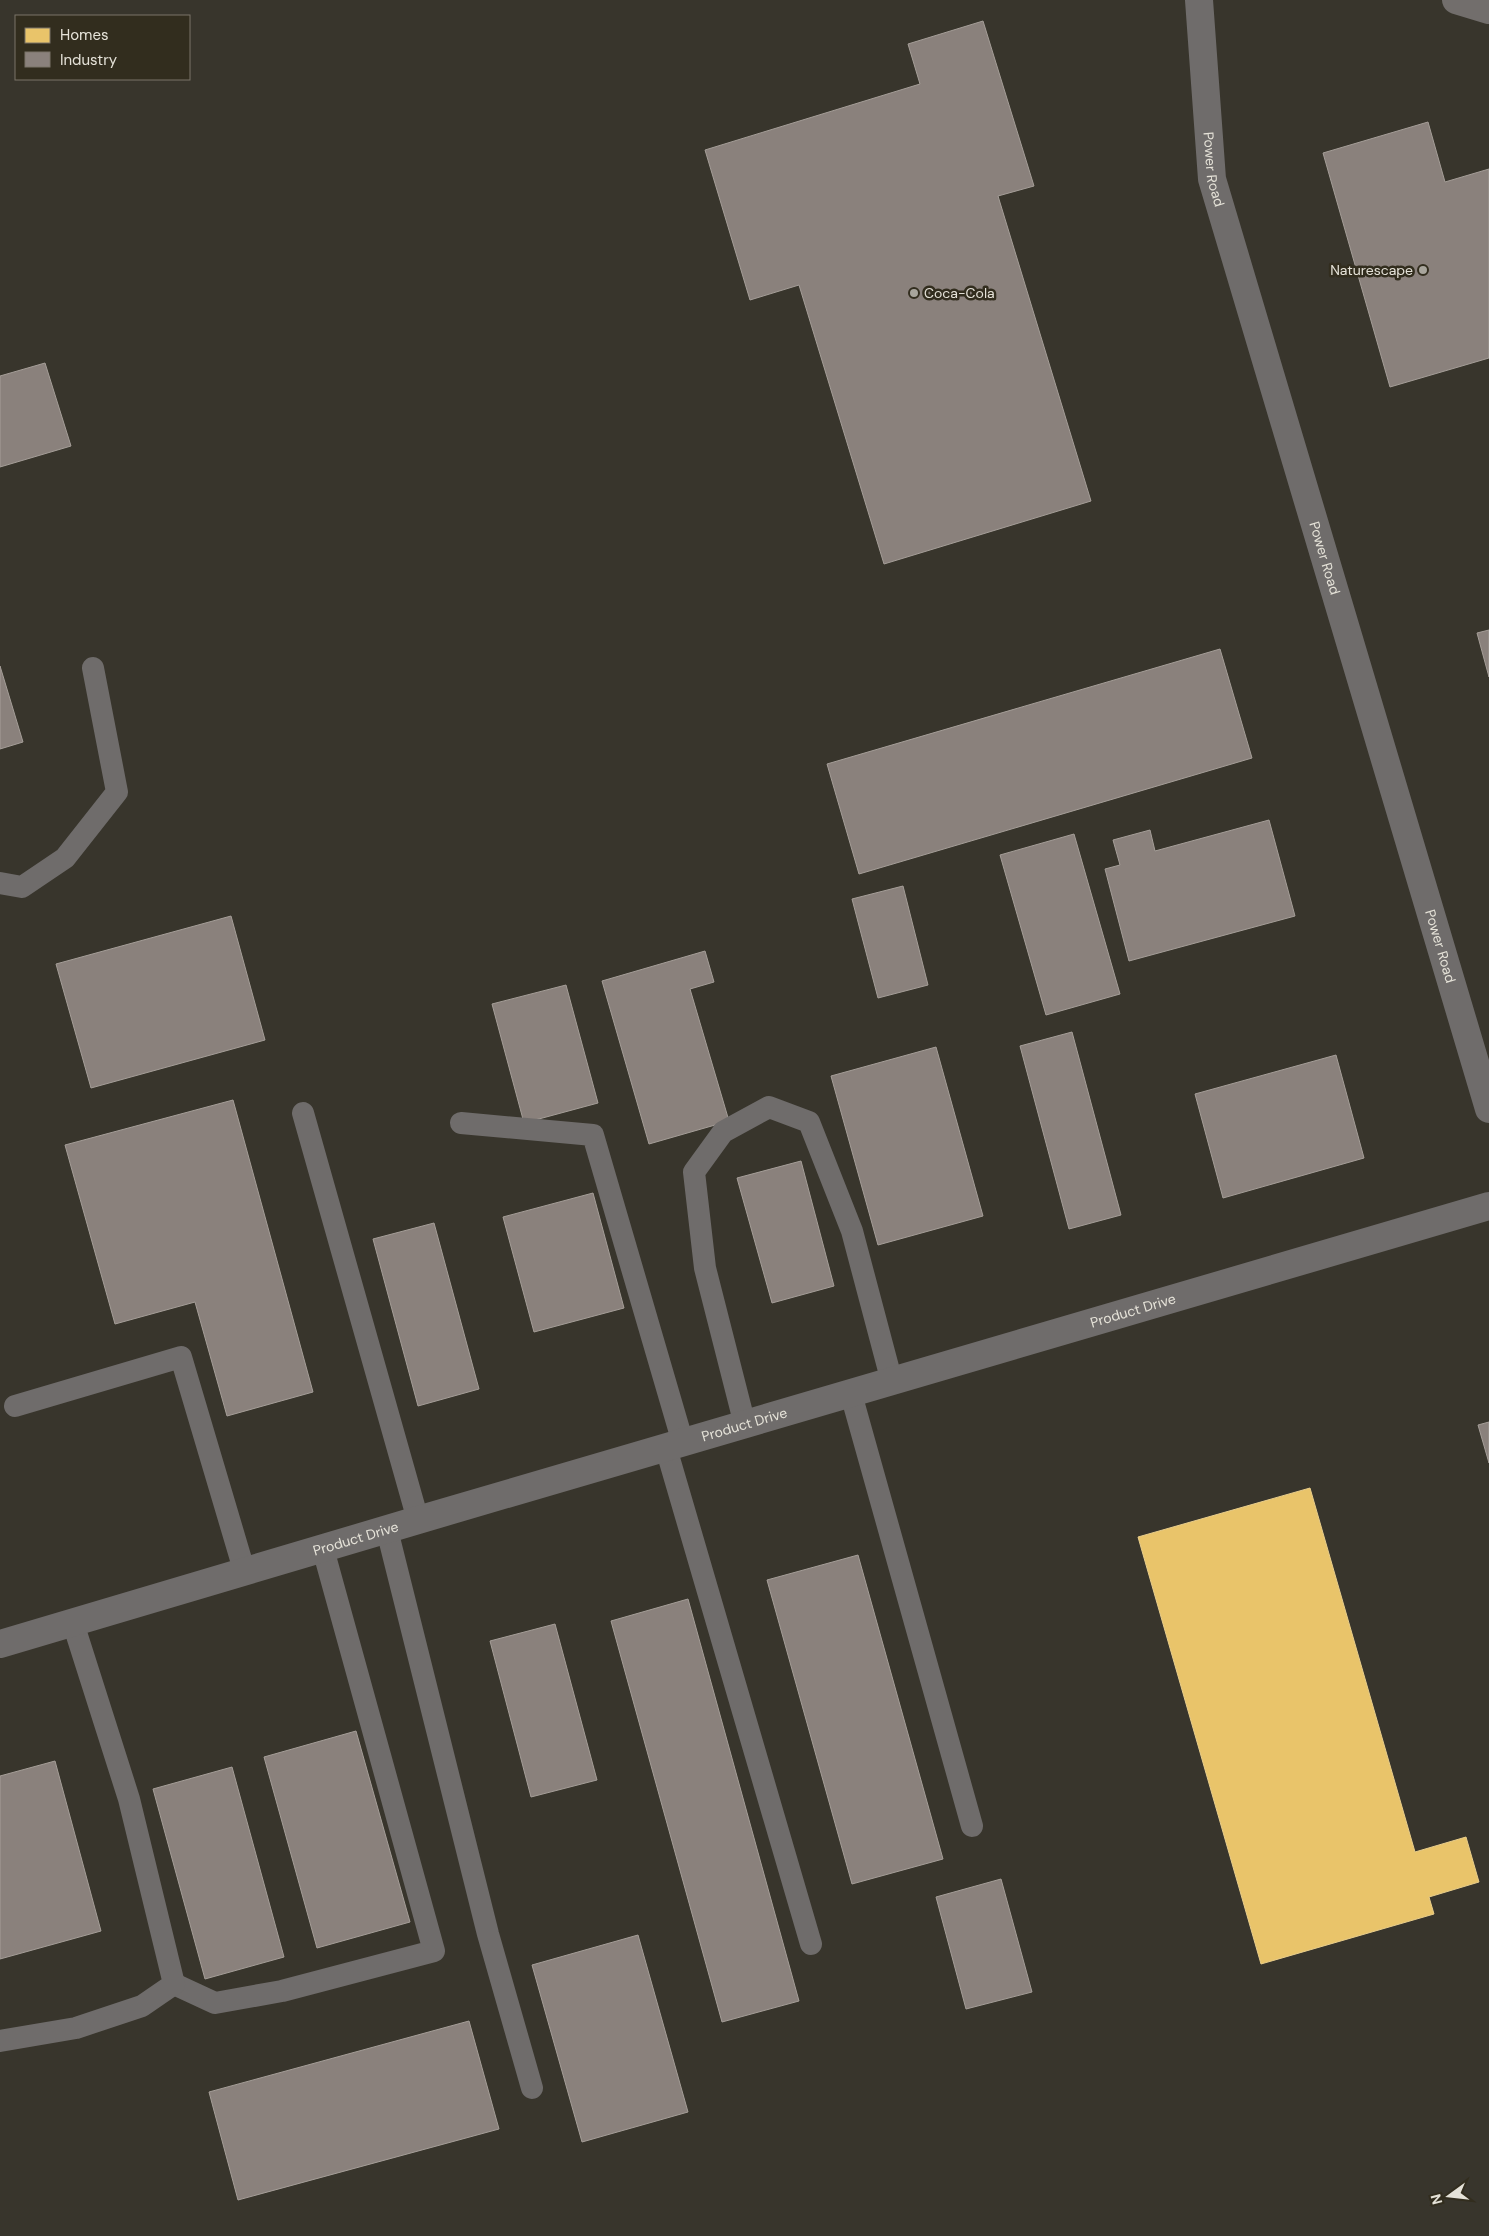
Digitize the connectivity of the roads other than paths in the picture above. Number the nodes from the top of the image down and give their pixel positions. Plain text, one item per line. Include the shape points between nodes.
1 (1200, 0) edge
2 (1456, 0) edge
3 (1489, 10) edge
4 (94, 668) dead end
5 (0, 883) edge
6 (1489, 1109) edge
7 (303, 1113) dead end
8 (461, 1123) dead end
9 (1489, 1206) edge
10 (892, 1382) junction
11 (851, 1394) junction
12 (15, 1406) dead end
13 (745, 1425) junction
14 (674, 1446) junction
15 (418, 1520) junction
16 (387, 1530) junction
17 (323, 1549) junction
18 (244, 1572) junction
19 (73, 1623) junction
20 (0, 1644) edge
21 (972, 1826) dead end
22 (811, 1944) dead end
23 (174, 1984) junction
24 (0, 2040) edge
25 (532, 2088) dead end

1 - 6 street, Power Road via 1212,179
2 - 3 street
4 - 5 lane via 117,792 65,858 22,887
7 - 15 lane
8 - 14 lane via 593,1135
9 - 10 street, Product Drive
10 - 11 street, Product Drive
10 - 13 lane via 852,1231 808,1122 768,1107 723,1132 694,1172 705,1268
11 - 13 street, Product Drive
11 - 21 lane
12 - 18 lane via 181,1357
13 - 14 street, Product Drive
14 - 15 street, Product Drive
14 - 22 lane
15 - 16 street, Product Drive
16 - 17 street, Product Drive
16 - 25 lane via 488,1934
17 - 18 street, Product Drive
17 - 23 lane via 434,1951 282,1991 215,2003
18 - 19 street, Product Drive
19 - 20 street, Product Drive
19 - 23 lane via 129,1799
23 - 24 lane via 142,2006 76,2028

